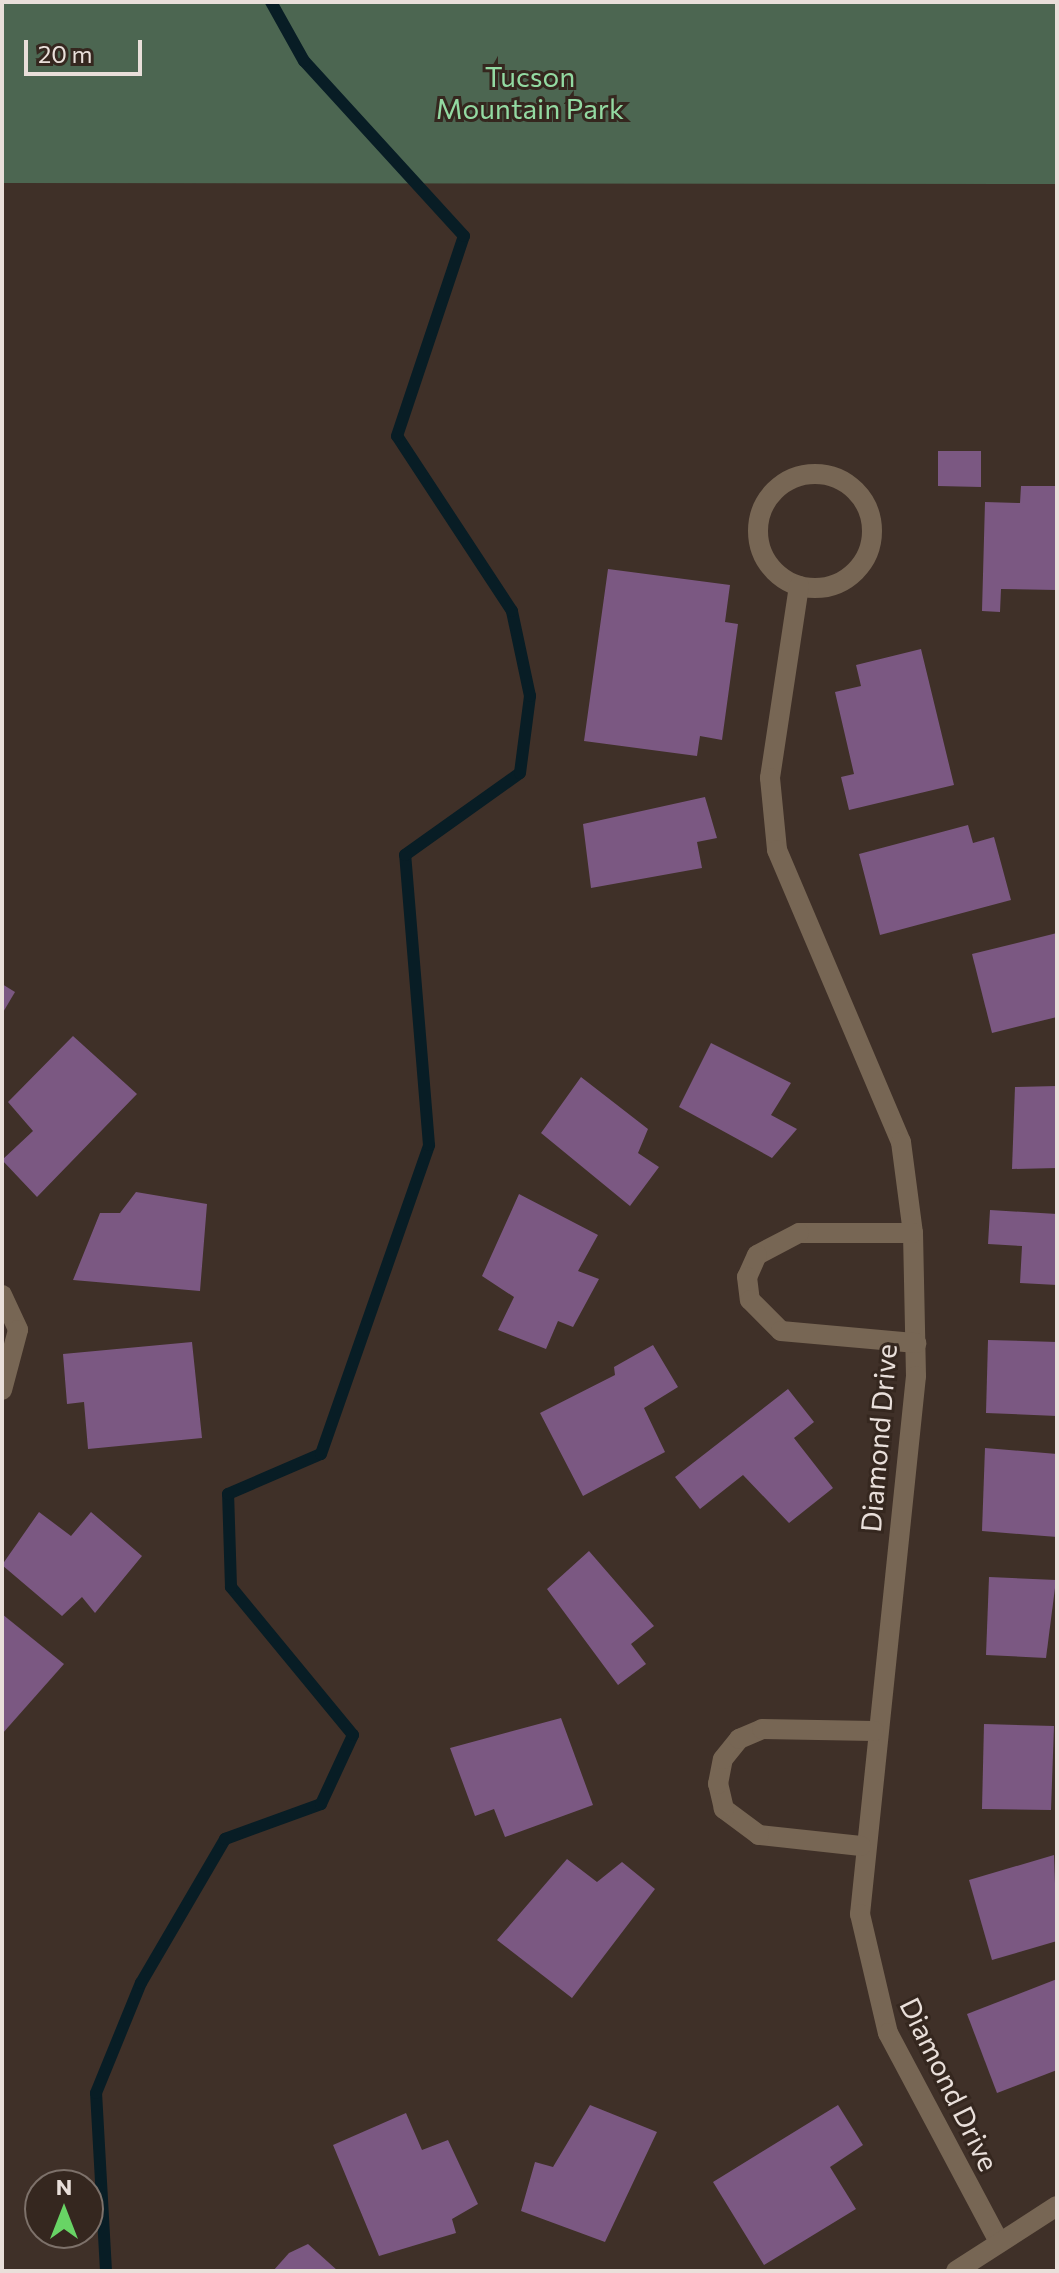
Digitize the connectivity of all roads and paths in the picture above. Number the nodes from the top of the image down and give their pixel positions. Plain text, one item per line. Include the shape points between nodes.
1 (799, 586) junction
2 (913, 1233) junction
3 (2, 1295) edge
4 (916, 1343) junction
5 (2, 1390) edge
6 (874, 1731) junction
7 (861, 1846) junction
8 (1057, 2206) edge
9 (999, 2242) junction
10 (956, 2271) edge

1 - 1 street via 827,586 852,575 872,544 870,516 857,491 824,474 779,486 757,528 768,564
1 - 2 street, Diamond Drive via 770,778 777,850 901,1142
2 - 4 street, Diamond Drive
2 - 4 street via 799,1233 757,1255 747,1277 750,1300 781,1331
3 - 5 street via 18,1330
4 - 6 street, Diamond Drive
6 - 7 street, Diamond Drive
6 - 7 street via 762,1729 739,1739 723,1759 718,1784 724,1809 759,1835
7 - 9 street, Diamond Drive via 867,1968 888,2033
8 - 9 street
9 - 10 street

